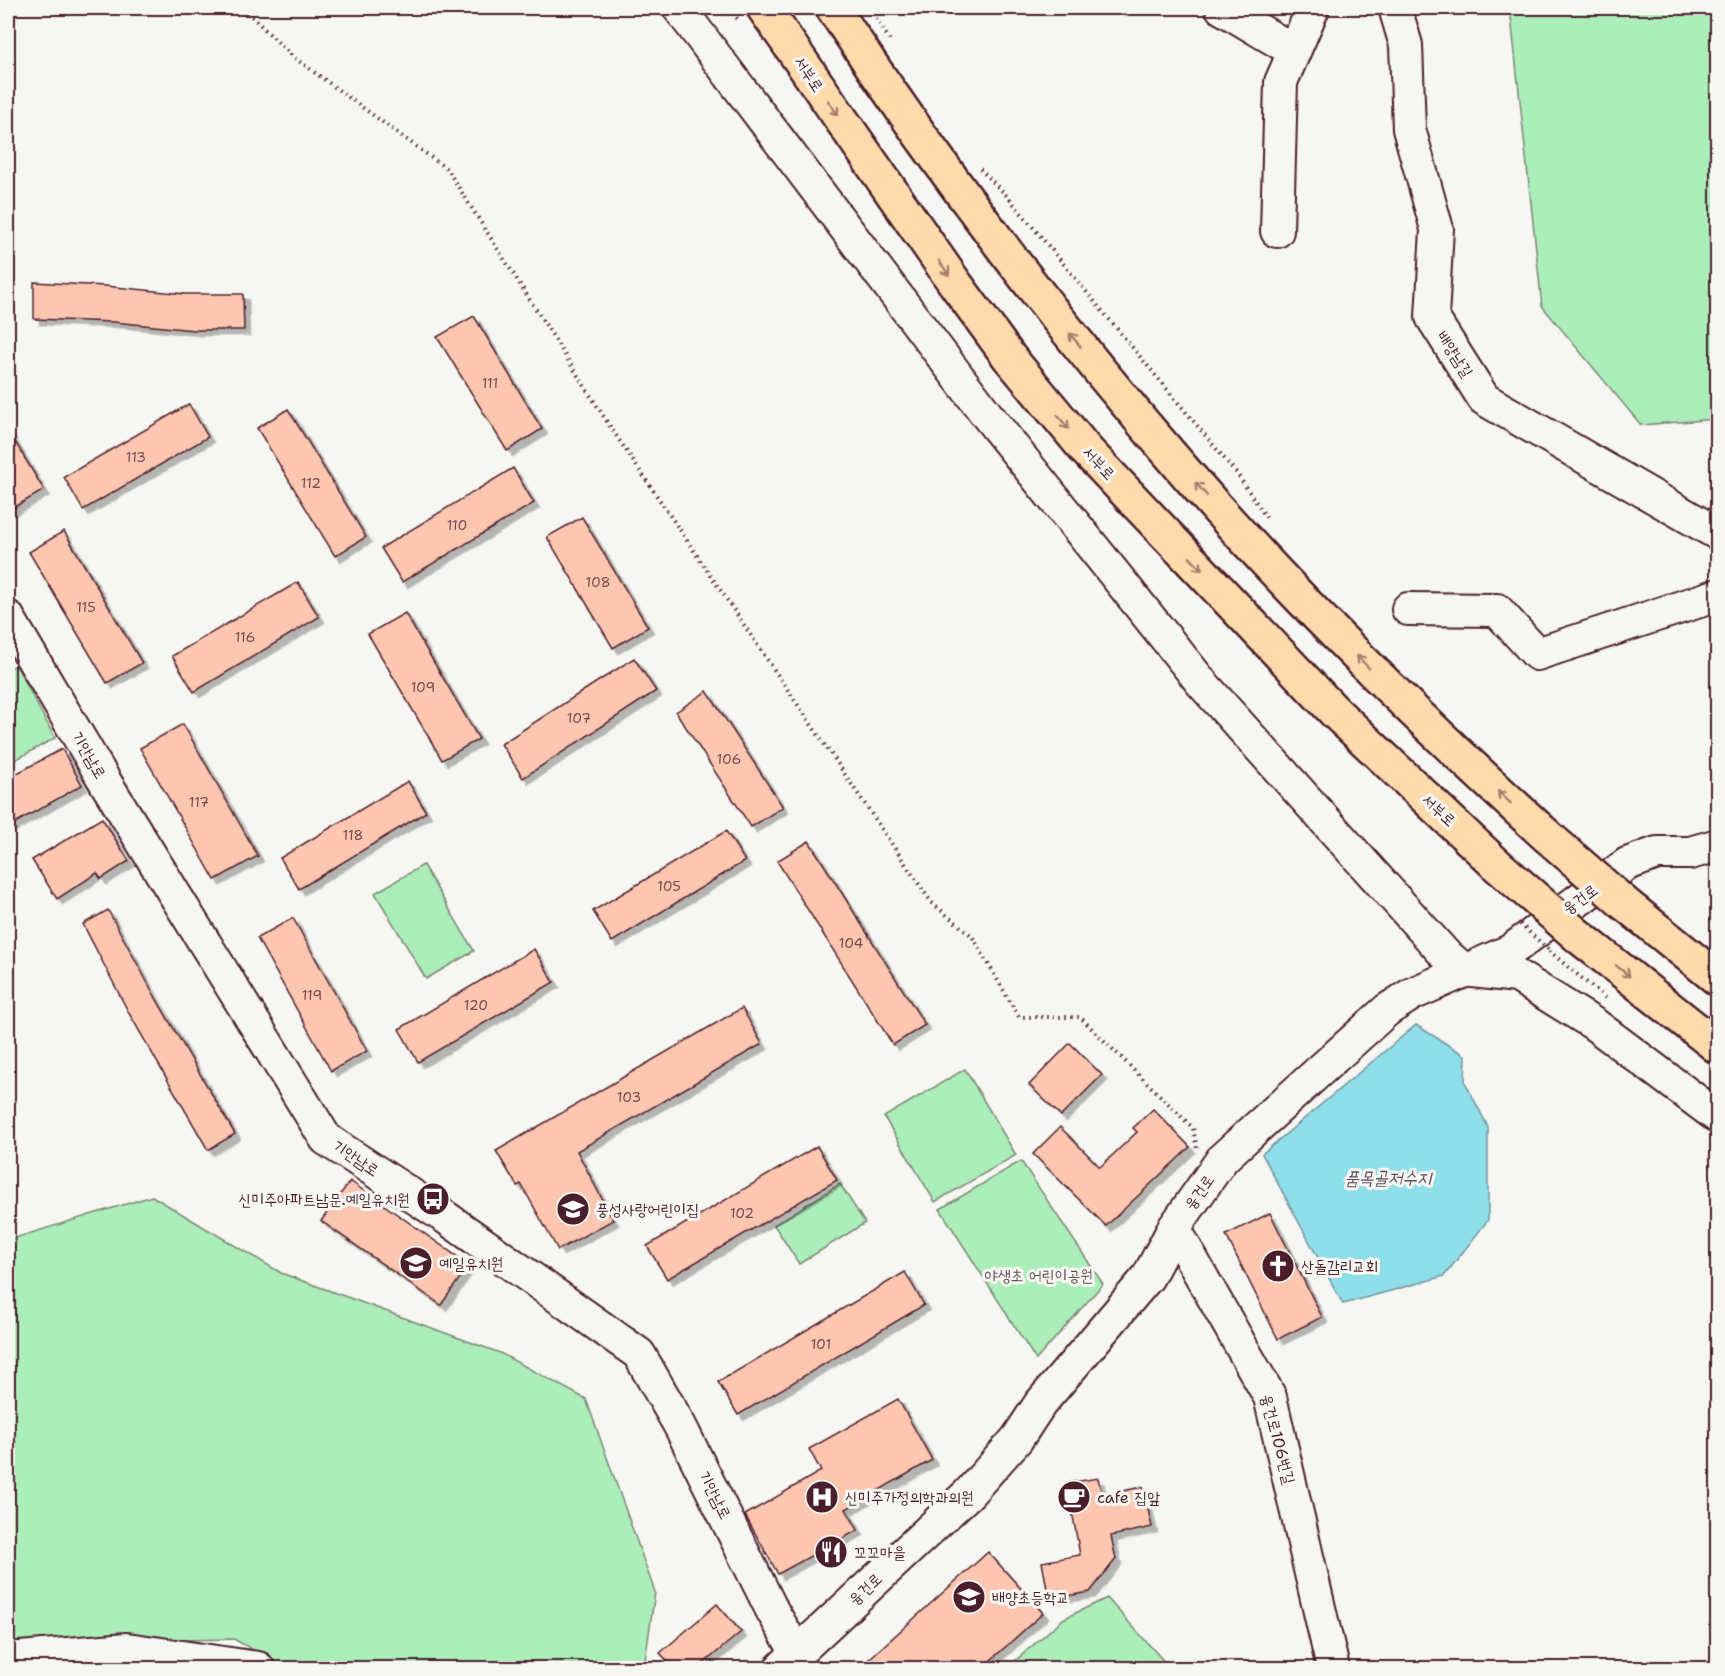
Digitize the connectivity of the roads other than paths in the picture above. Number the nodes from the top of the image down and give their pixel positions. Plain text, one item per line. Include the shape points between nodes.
1 (679, 8) edge
2 (764, 8) edge
3 (833, 8) edge
4 (1222, 8) edge
5 (1313, 8) edge
6 (1395, 8) edge
7 (1294, 51) junction
8 (1277, 231) dead end
9 (1718, 534) edge
10 (1718, 596) edge
11 (1408, 609) dead end
12 (8, 617) edge
13 (1718, 844) edge
14 (1464, 970) junction
15 (1718, 979) edge
16 (1718, 1047) edge
17 (1718, 1117) edge
18 (1174, 1228) junction
19 (8, 1659) edge
20 (789, 1661) edge
21 (258, 1668) edge
22 (1334, 1668) edge

1 - 14 street via 987,415 1201,682 1444,953
2 -> 16 main road, 서부로, bridge via 1009,357 1086,450 1334,711 1497,865
15 -> 3 main road, bridge via 1547,837 1381,680 1187,474 990,231
4 - 7 street
5 - 7 street
6 - 9 street, 배양남길 via 1406,45 1408,129 1437,229 1432,317 1484,399
7 - 8 street via 1281,82
10 - 11 street via 1537,654 1497,610
12 - 20 street, 기안남로 via 326,1139 445,1217 639,1354 680,1426 773,1612
13 - 14 street, 융건로 via 1690,853 1657,853 1627,864 1510,951
14 - 17 street via 1517,976 1594,1024
14 - 18 street, 융건로 via 1387,1010 1223,1158
18 - 20 street, 융건로 via 1148,1277 969,1493
18 - 22 street, 융건로106번길 via 1270,1397
19 - 21 street via 127,1649

